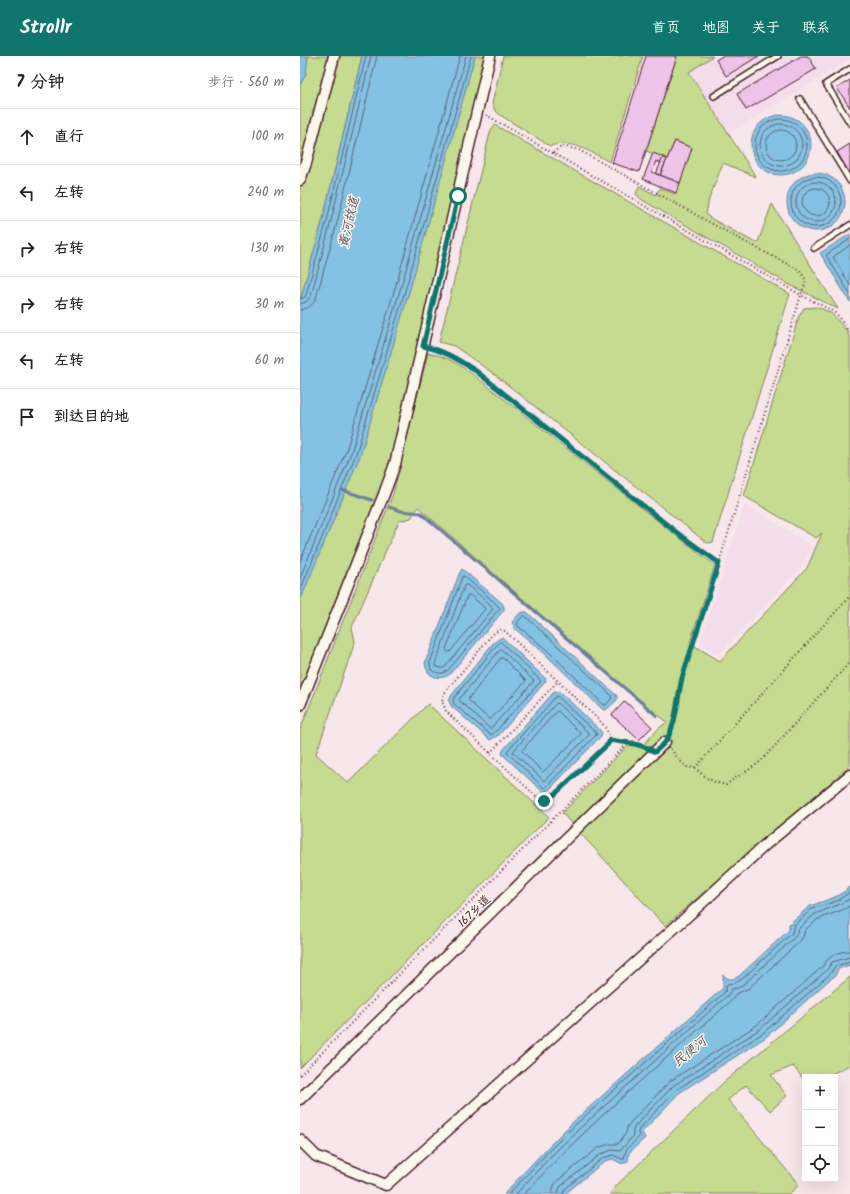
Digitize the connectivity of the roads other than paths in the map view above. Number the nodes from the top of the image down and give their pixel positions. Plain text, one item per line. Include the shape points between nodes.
1 (334, 56) edge
2 (490, 56) edge
3 (778, 56) edge
4 (850, 69) edge
5 (714, 96) dead end
6 (800, 99) dead end
7 (850, 123) edge
8 (300, 180) edge
9 (850, 181) edge
10 (850, 225) edge
11 (814, 248) dead end
12 (300, 705) edge
13 (665, 742) road end
14 (850, 775) edge
15 (300, 1099) edge
16 (300, 1140) edge

1 - 8 street
2 - 12 street via 395,464
3 - 5 lane
4 - 7 lane via 826,84
6 - 9 lane
10 - 11 lane
13 - 15 street, 167乡道
14 - 16 street via 765,845 386,1185 316,1156

